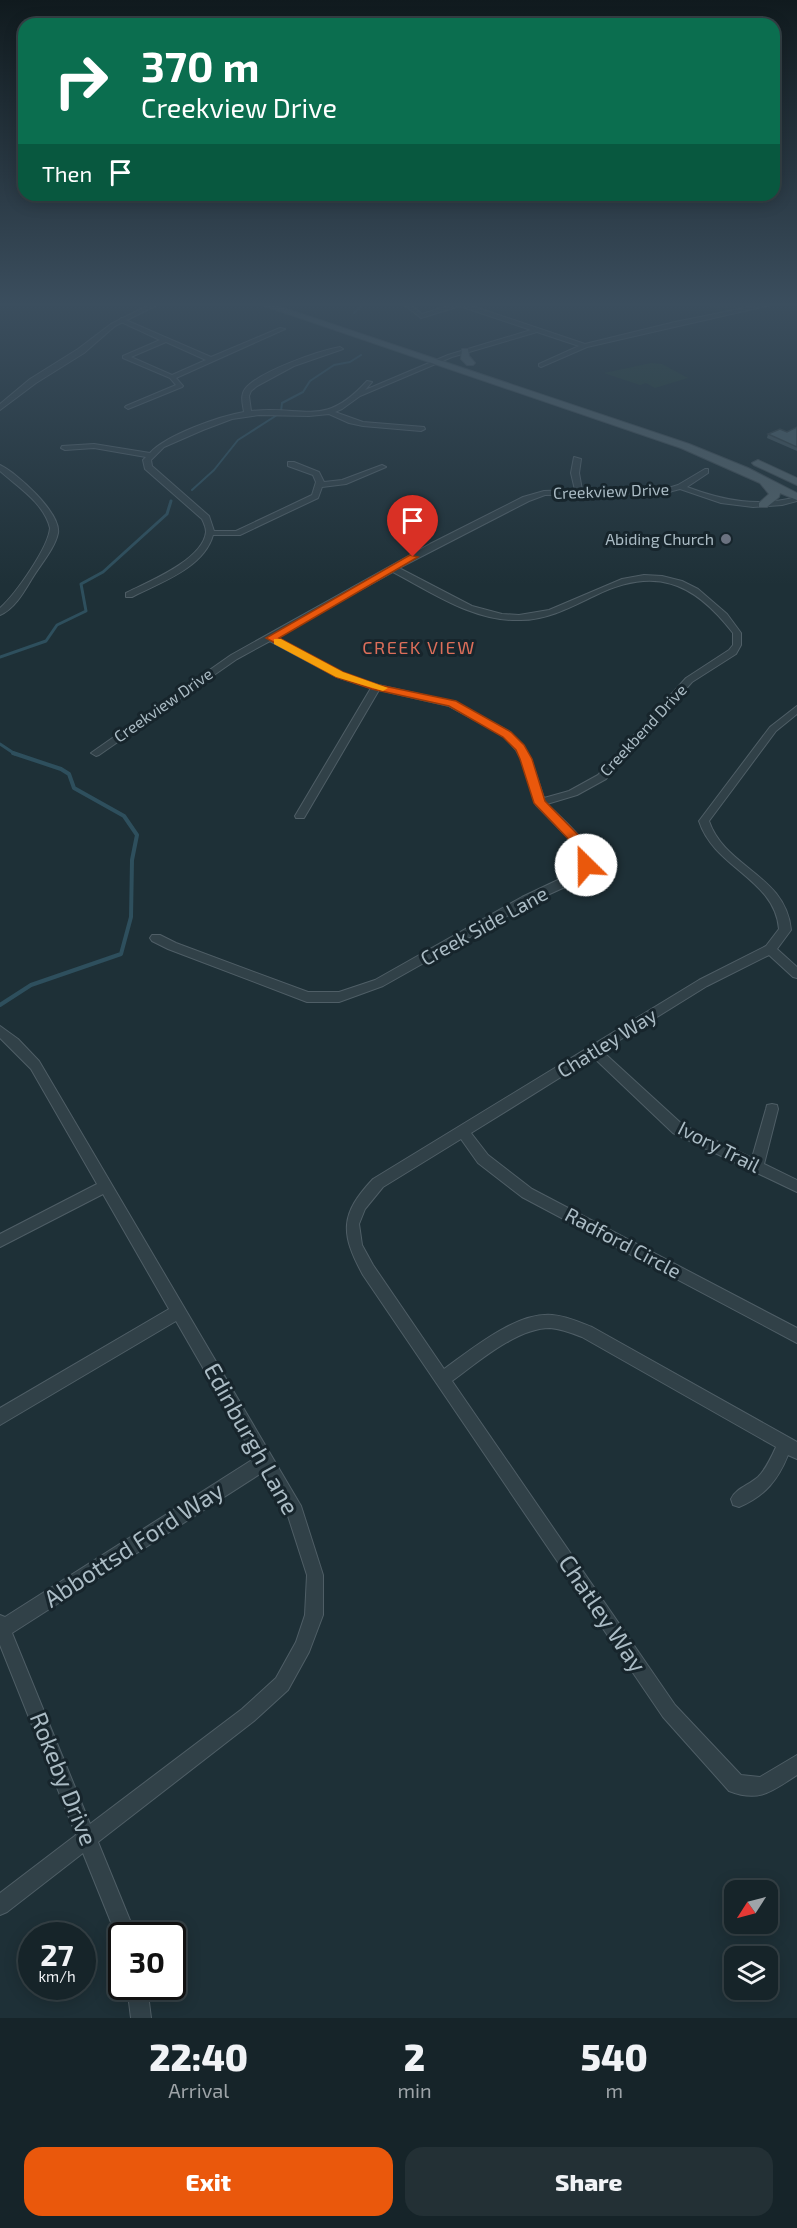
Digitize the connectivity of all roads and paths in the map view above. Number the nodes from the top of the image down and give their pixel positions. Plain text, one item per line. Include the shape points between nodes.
1 (13, 397) edge
2 (152, 397) edge
3 (245, 397) edge
4 (355, 397) edge
5 (549, 397) edge
6 (565, 397) edge
7 (128, 407) dead end
8 (0, 408) edge
9 (331, 412) junction
10 (248, 413) junction
11 (421, 429) dead end
12 (699, 445) junction
13 (65, 448) dead end
14 (150, 455) junction
15 (577, 459) dead end
16 (750, 459) dead end
17 (291, 464) dead end
18 (0, 466) edge
19 (382, 467) dead end
20 (705, 471) dead end
21 (763, 479) junction
22 (794, 480) edge
23 (319, 485) junction
24 (681, 487) junction
25 (797, 489) edge
26 (579, 492) junction
27 (797, 498) edge
28 (763, 506) junction
29 (212, 532) junction
30 (393, 568) junction
31 (129, 595) dead end
32 (0, 612) edge
33 (272, 638) junction
34 (376, 687) junction
35 (797, 709) edge
36 (96, 753) dead end
37 (540, 803) junction
38 (300, 816) dead end
39 (586, 865) junction
40 (608, 872) dead end
41 (156, 938) dead end
42 (770, 949) junction
43 (797, 974) edge
44 (0, 1031) edge
45 (594, 1051) junction
46 (772, 1109) dead end
47 (463, 1132) junction
48 (757, 1166) junction
49 (105, 1186) junction
50 (797, 1186) edge
51 (0, 1241) edge
52 (178, 1312) junction
53 (797, 1336) edge
54 (442, 1380) junction
55 (0, 1416) edge
56 (791, 1448) edge
57 (265, 1461) junction
58 (739, 1499) dead end
59 (1, 1627) edge
60 (797, 1764) edge
61 (87, 1836) junction
62 (0, 1905) edge
63 (121, 1922) edge
64 (139, 2000) edge
65 (141, 2018) edge

1 - 8 street
2 - 7 street
3 - 10 street
4 - 9 street
5 - 12 main road
6 - 12 main road
9 - 10 street via 308,416
9 - 11 street via 351,422
10 - 14 street via 161,445
12 - 21 main road
12 - 25 main road
13 - 14 street via 94,446
14 - 29 street via 148,467 206,518
15 - 26 street
16 - 22 main road
17 - 23 street via 316,474
18 - 32 street via 47,510 54,529 29,577
19 - 23 street via 343,482
20 - 24 street
21 - 27 main road
21 - 28 main road via 775,495
23 - 29 street via 315,496 274,517 237,533
24 - 26 street, Creekview Drive via 665,491
24 - 28 street, Creekview Drive via 723,502
26 - 30 street, Creekview Drive via 533,496
27 - 28 street, Creekview Drive
29 - 31 street via 188,563
30 - 33 street, Creekview Drive
30 - 37 street, Creekbend Drive via 464,606 509,618 550,613 627,579 674,580 707,597 737,633 733,652 689,680 602,777 573,793
33 - 34 street via 340,675
33 - 36 street, Creekview Drive via 211,672
34 - 37 street via 452,704 507,734 526,759
34 - 38 street
35 - 42 street via 773,729 704,821 712,839 782,907 785,930
37 - 39 street via 580,844
39 - 40 street
39 - 41 street, Creek Side Lane via 574,878 526,900 379,983 339,997 307,997 287,991
42 - 43 street
42 - 45 street, Chatley Way via 703,983
44 - 49 street, Edinburgh Lane via 34,1065
45 - 47 street, Chatley Way
45 - 48 street, Ivory Trail via 678,1129
46 - 48 street
47 - 53 street, Radford Circle via 483,1159 527,1193
47 - 54 street, Chatley Way via 378,1183 364,1197 351,1230 354,1248
48 - 50 street, Ivory Trail
49 - 51 street
49 - 52 street, Edinburgh Lane
52 - 55 street
52 - 57 street, Edinburgh Lane
54 - 56 street via 494,1343 522,1329 543,1322 566,1324 587,1332
54 - 60 street, Chatley Way via 669,1712 736,1784 762,1786
56 - 58 street via 761,1488
57 - 59 street, Abbottsd Ford Way
57 - 61 street, Edinburgh Lane via 295,1512 315,1575 314,1615 303,1646 282,1684 248,1715
59 - 61 street, Rokeby Drive
61 - 62 street, Edinburgh Lane
61 - 63 street, Rokeby Drive
64 - 65 street

